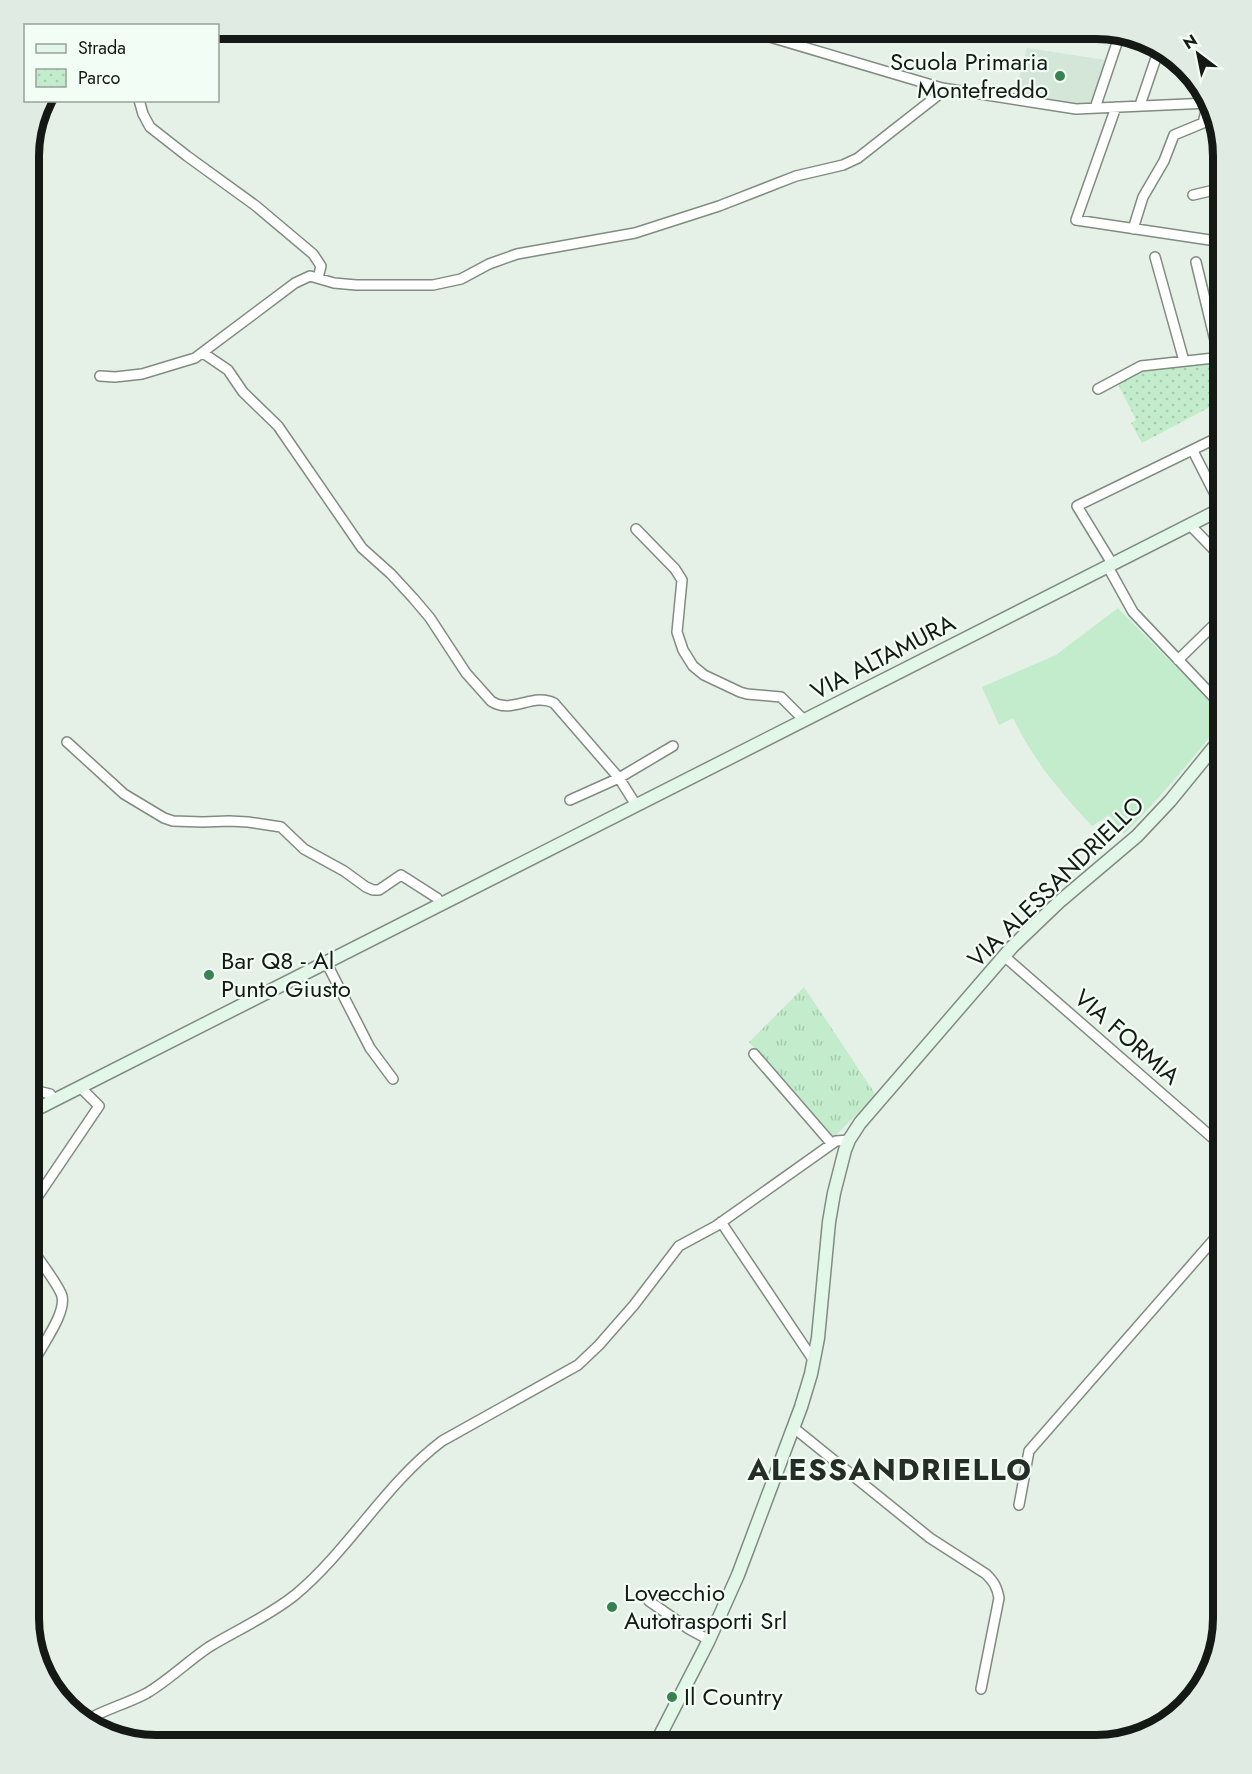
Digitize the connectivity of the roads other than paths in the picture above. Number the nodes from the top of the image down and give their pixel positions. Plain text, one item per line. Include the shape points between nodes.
1 (776, 39) edge
2 (1118, 41) edge
3 (1156, 57) edge
4 (942, 88) junction
5 (140, 102) edge
6 (1200, 103) edge
7 (1140, 105) junction
8 (1116, 107) junction
9 (1095, 108) junction
10 (1205, 115) edge
11 (1213, 190) edge
12 (1193, 195) dead end
13 (1133, 229) junction
14 (1213, 240) edge
15 (1155, 257) dead end
16 (1196, 262) dead end
17 (318, 278) junction
18 (1213, 327) edge
19 (203, 353) junction
20 (1213, 358) edge
21 (1184, 361) junction
22 (100, 376) dead end
23 (1098, 389) dead end
24 (1213, 441) edge
25 (1193, 451) junction
26 (1213, 489) edge
27 (1213, 513) edge
28 (1190, 525) junction
29 (636, 529) dead end
30 (1213, 548) edge
31 (1110, 566) junction
32 (1213, 627) edge
33 (1178, 660) junction
34 (1213, 696) edge
35 (804, 720) junction
36 (67, 742) dead end
37 (672, 746) dead end
38 (1213, 750) edge
39 (1211, 752) joint
40 (619, 778) junction
41 (570, 800) dead end
42 (636, 805) junction
43 (441, 904) junction
44 (1004, 956) junction
45 (326, 962) junction
46 (754, 1054) dead end
47 (393, 1079) dead end
48 (80, 1087) junction
49 (39, 1091) edge
50 (55, 1100) junction
51 (39, 1108) edge
52 (1213, 1135) edge
53 (849, 1140) junction
54 (832, 1144) junction
55 (39, 1195) edge
56 (721, 1222) junction
57 (1213, 1242) edge
58 (39, 1259) edge
59 (39, 1353) edge
60 (814, 1361) junction
61 (794, 1428) junction
62 (1019, 1505) dead end
63 (649, 1601) dead end
64 (709, 1640) junction
65 (981, 1689) dead end
66 (93, 1716) edge
67 (660, 1735) edge

1 - 4 street
2 - 9 street
3 - 7 street
4 - 9 street via 1076,109
4 - 17 street via 858,158 635,233 517,254 461,279 432,285 356,285
5 - 17 street via 150,127 313,254 321,266
6 - 7 street
7 - 8 street
8 - 9 street
8 - 13 street via 1076,220
10 - 13 street via 1203,123 1174,135 1143,197
11 - 12 street
13 - 14 street
15 - 21 street
16 - 18 street
17 - 19 street via 310,276 295,283
19 - 22 street via 142,374
19 - 40 street via 228,370 252,402 278,426 362,548 414,599 466,673 491,701 503,706 541,699 554,703
20 - 21 street
21 - 23 street via 1141,366
24 - 25 street
25 - 26 street
25 - 31 street via 1077,506
27 - 28 main road, VIA ALTAMURA
28 - 30 street
28 - 31 main road, VIA ALTAMURA
29 - 35 street via 682,580 677,632 693,666 740,692 781,697
31 - 33 street via 1133,612
31 - 35 main road, VIA ALTAMURA
32 - 33 street
33 - 34 street
35 - 42 main road, VIA ALTAMURA
36 - 43 street via 124,794 164,818 281,827 304,849 372,890 379,890 401,875
37 - 40 street
38 - 39 main road, VIA ALESSANDRIELLO
39 - 44 main road, VIA ALESSANDRIELLO via 1137,836 1043,916
40 - 41 street
40 - 42 street
42 - 43 main road, VIA ALTAMURA
43 - 45 main road, VIA ALTAMURA
44 - 52 street, VIA FORMIA
44 - 53 main road, VIA ALESSANDRIELLO
45 - 47 street via 370,1048
45 - 48 main road, VIA ALTAMURA via 306,978
46 - 54 street
48 - 50 main road, VIA ALTAMURA
48 - 55 street via 99,1106
49 - 50 street
50 - 51 main road, VIA ALTAMURA
53 - 54 street
53 - 60 main road, VIA ALESSANDRIELLO via 829,1222
54 - 56 street
56 - 60 street
56 - 66 street via 674,1251 634,1305 578,1365 442,1441 423,1456 347,1543 295,1595 208,1648 147,1692
57 - 62 street via 1029,1451
58 - 59 street via 59,1290 62,1303
60 - 61 main road, VIA ALESSANDRIELLO
61 - 64 main road, VIA ALESSANDRIELLO
61 - 65 street via 930,1538 993,1581 999,1598
63 - 64 street
64 - 67 main road, VIA ALESSANDRIELLO

